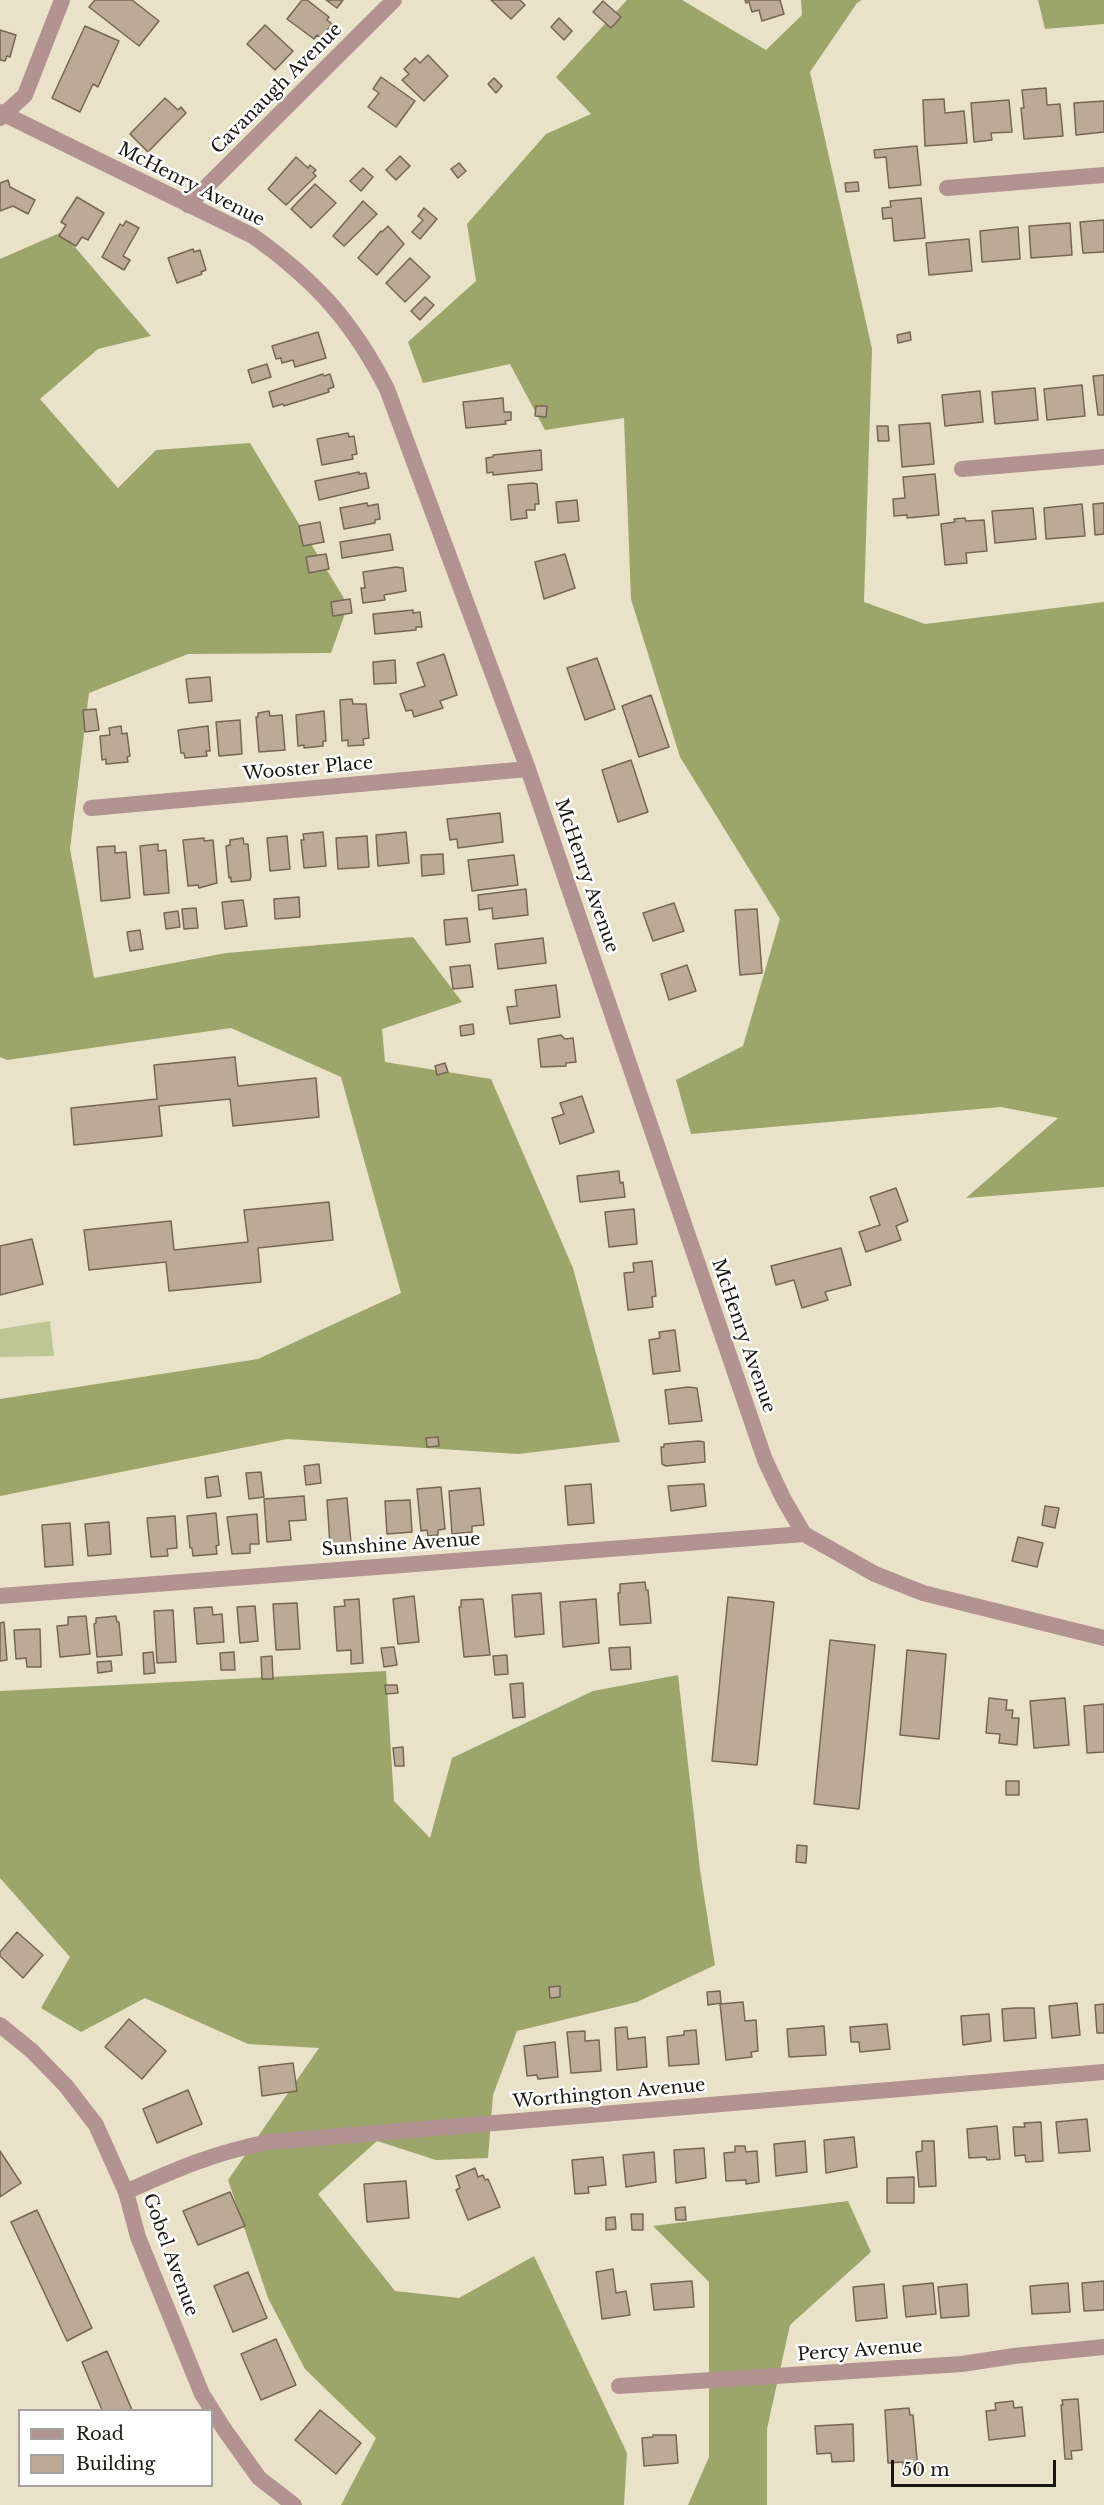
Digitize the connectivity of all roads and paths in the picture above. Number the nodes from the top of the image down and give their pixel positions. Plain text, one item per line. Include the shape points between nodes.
1 (62, 0) edge
2 (394, 0) edge
3 (2, 115) edge
4 (1104, 175) edge
5 (946, 188) dead end
6 (188, 205) junction
7 (1104, 457) edge
8 (962, 469) dead end
9 (528, 769) junction
10 (91, 808) dead end
11 (804, 1534) junction
12 (0, 1596) edge
13 (1104, 1638) edge
14 (0, 2025) edge
15 (1104, 2072) edge
16 (126, 2192) junction
17 (1104, 2347) edge
18 (619, 2386) dead end
19 (212, 2409) edge
20 (213, 2411) edge
21 (294, 2505) edge

1 - 3 street via 22,100
2 - 6 street, Cavanaugh Avenue
3 - 6 street, McHenry Avenue
4 - 5 street
6 - 9 street, McHenry Avenue via 253,236 286,260 345,319 368,352 387,389
7 - 8 street
9 - 10 street, Wooster Place
9 - 11 street, McHenry Avenue via 765,1460
11 - 12 street, Sunshine Avenue
11 - 13 street via 875,1574 923,1593
14 - 16 street, Gobel Avenue via 66,2086 96,2126
15 - 16 street, Worthington Avenue via 268,2142 188,2163
16 - 19 street, Gobel Avenue via 138,2237 202,2394
17 - 18 street, Percy Avenue via 962,2364
20 - 21 street, Gobel Avenue via 260,2478

